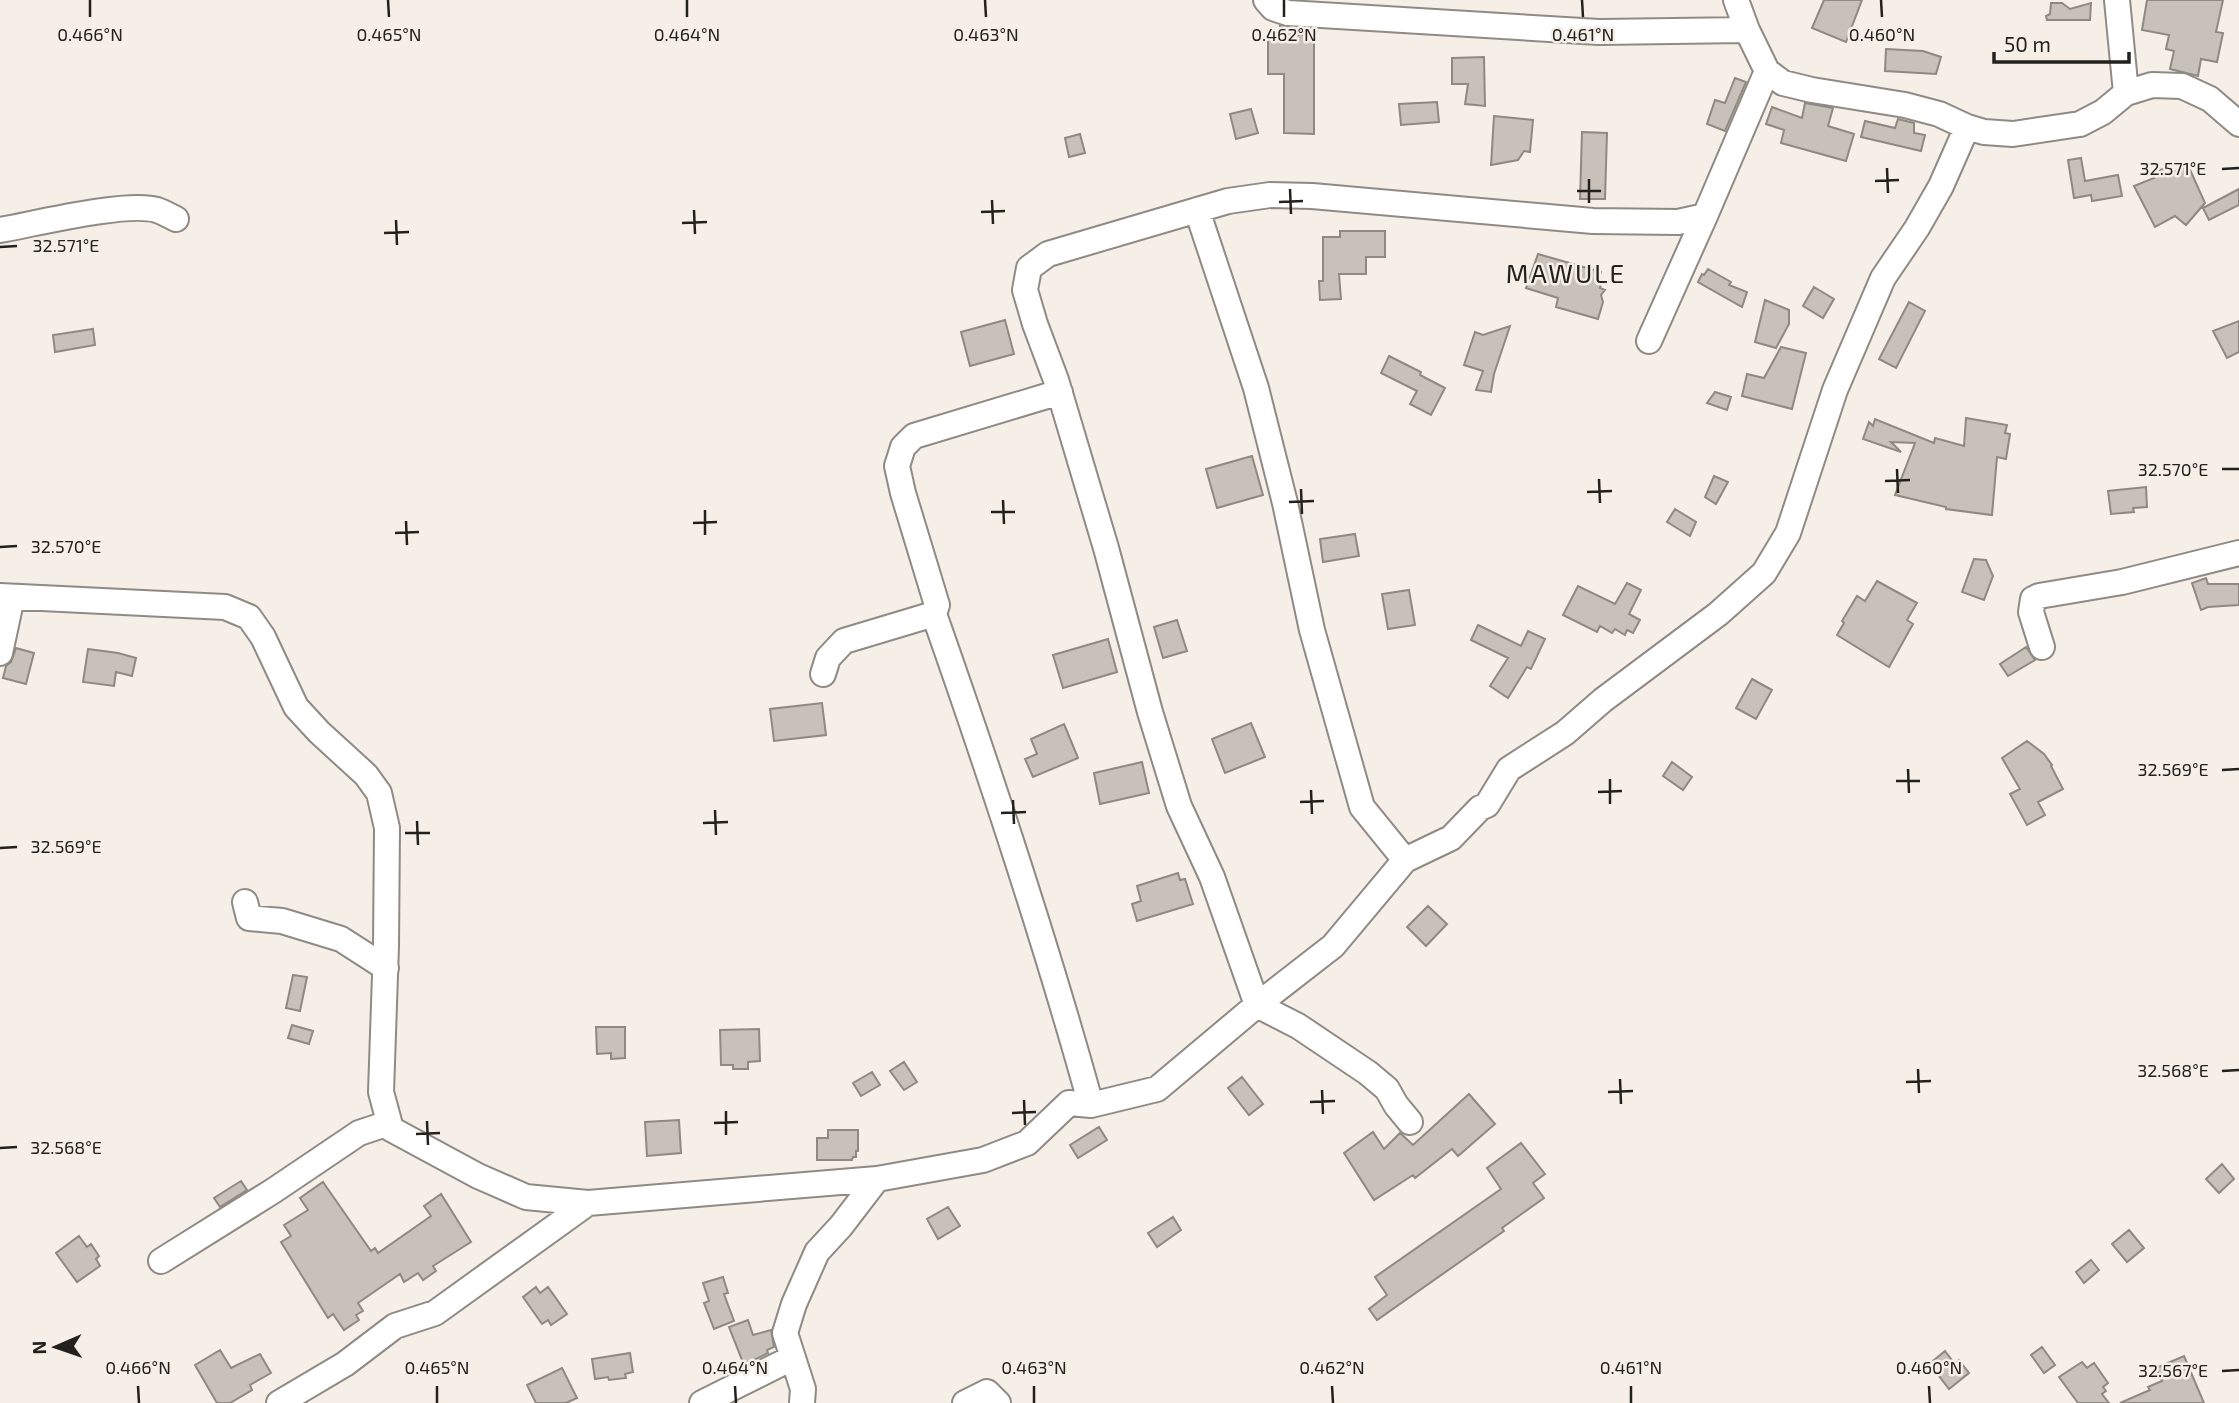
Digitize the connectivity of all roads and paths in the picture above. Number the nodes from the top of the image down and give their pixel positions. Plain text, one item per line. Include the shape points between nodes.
1 (1266, 0) edge
2 (1736, 0) edge
3 (2117, 0) edge
4 (1747, 30) junction
5 (1767, 71) junction
6 (2126, 93) junction
7 (2239, 124) edge
8 (1967, 127) junction
9 (1198, 209) junction
10 (1706, 216) junction
11 (176, 219) dead end
12 (0, 230) edge
13 (1649, 341) dead end
14 (1060, 392) junction
15 (2239, 552) edge
16 (6, 597) edge
17 (934, 614) junction
18 (2042, 647) dead end
19 (0, 653) edge
20 (823, 674) dead end
21 (1405, 860) junction
22 (245, 902) dead end
23 (386, 968) junction
24 (1257, 1005) junction
25 (1091, 1105) junction
26 (1410, 1122) dead end
27 (389, 1123) junction
28 (877, 1179) junction
29 (588, 1203) junction
30 (161, 1261) dead end
31 (792, 1359) junction
32 (279, 1403) edge
33 (702, 1403) edge
34 (802, 1403) edge
35 (965, 1403) edge
36 (999, 1403) edge

1 - 4 street via 1288,13 1315,15 1599,32
2 - 4 street
3 - 6 street
4 - 5 street
5 - 8 street via 1783,83 1939,114
5 - 10 street
6 - 7 street via 2152,85 2182,86 2210,99
6 - 8 street via 2080,124 2013,134
8 - 21 street via 1941,186 1883,278 1835,390 1788,533 1764,573 1565,733 1509,769 1487,805 1451,838
9 - 10 street via 1270,195 1593,221 1665,223
9 - 14 street via 1048,254 1029,268 1025,290
9 - 21 street via 1256,388 1312,631 1362,807
10 - 13 street
11 - 12 street via 156,209 138,207
14 - 17 street via 914,436 903,447 897,466 902,493 937,605
14 - 24 street via 1179,806 1212,877
15 - 18 street via 2122,582 2039,596 2033,599 2031,612
16 - 19 street
16 - 23 street via 225,607 249,617 296,707 379,793 387,828
17 - 20 street via 844,641 828,658
17 - 25 street via 1011,838
21 - 24 street via 1333,946
22 - 23 street via 249,918 282,921 341,939
23 - 27 street via 381,1092
24 - 25 street via 1157,1089
24 - 26 street via 1298,1026 1368,1073 1387,1089
25 - 28 street via 1069,1103 1027,1143 983,1160
27 - 29 street via 391,1129 478,1176 526,1197
27 - 30 street via 359,1133
28 - 29 street
28 - 31 street via 817,1252 785,1333
29 - 32 street via 435,1313 395,1326 345,1364
31 - 33 street
31 - 34 street via 803,1389
35 - 36 street via 987,1392

